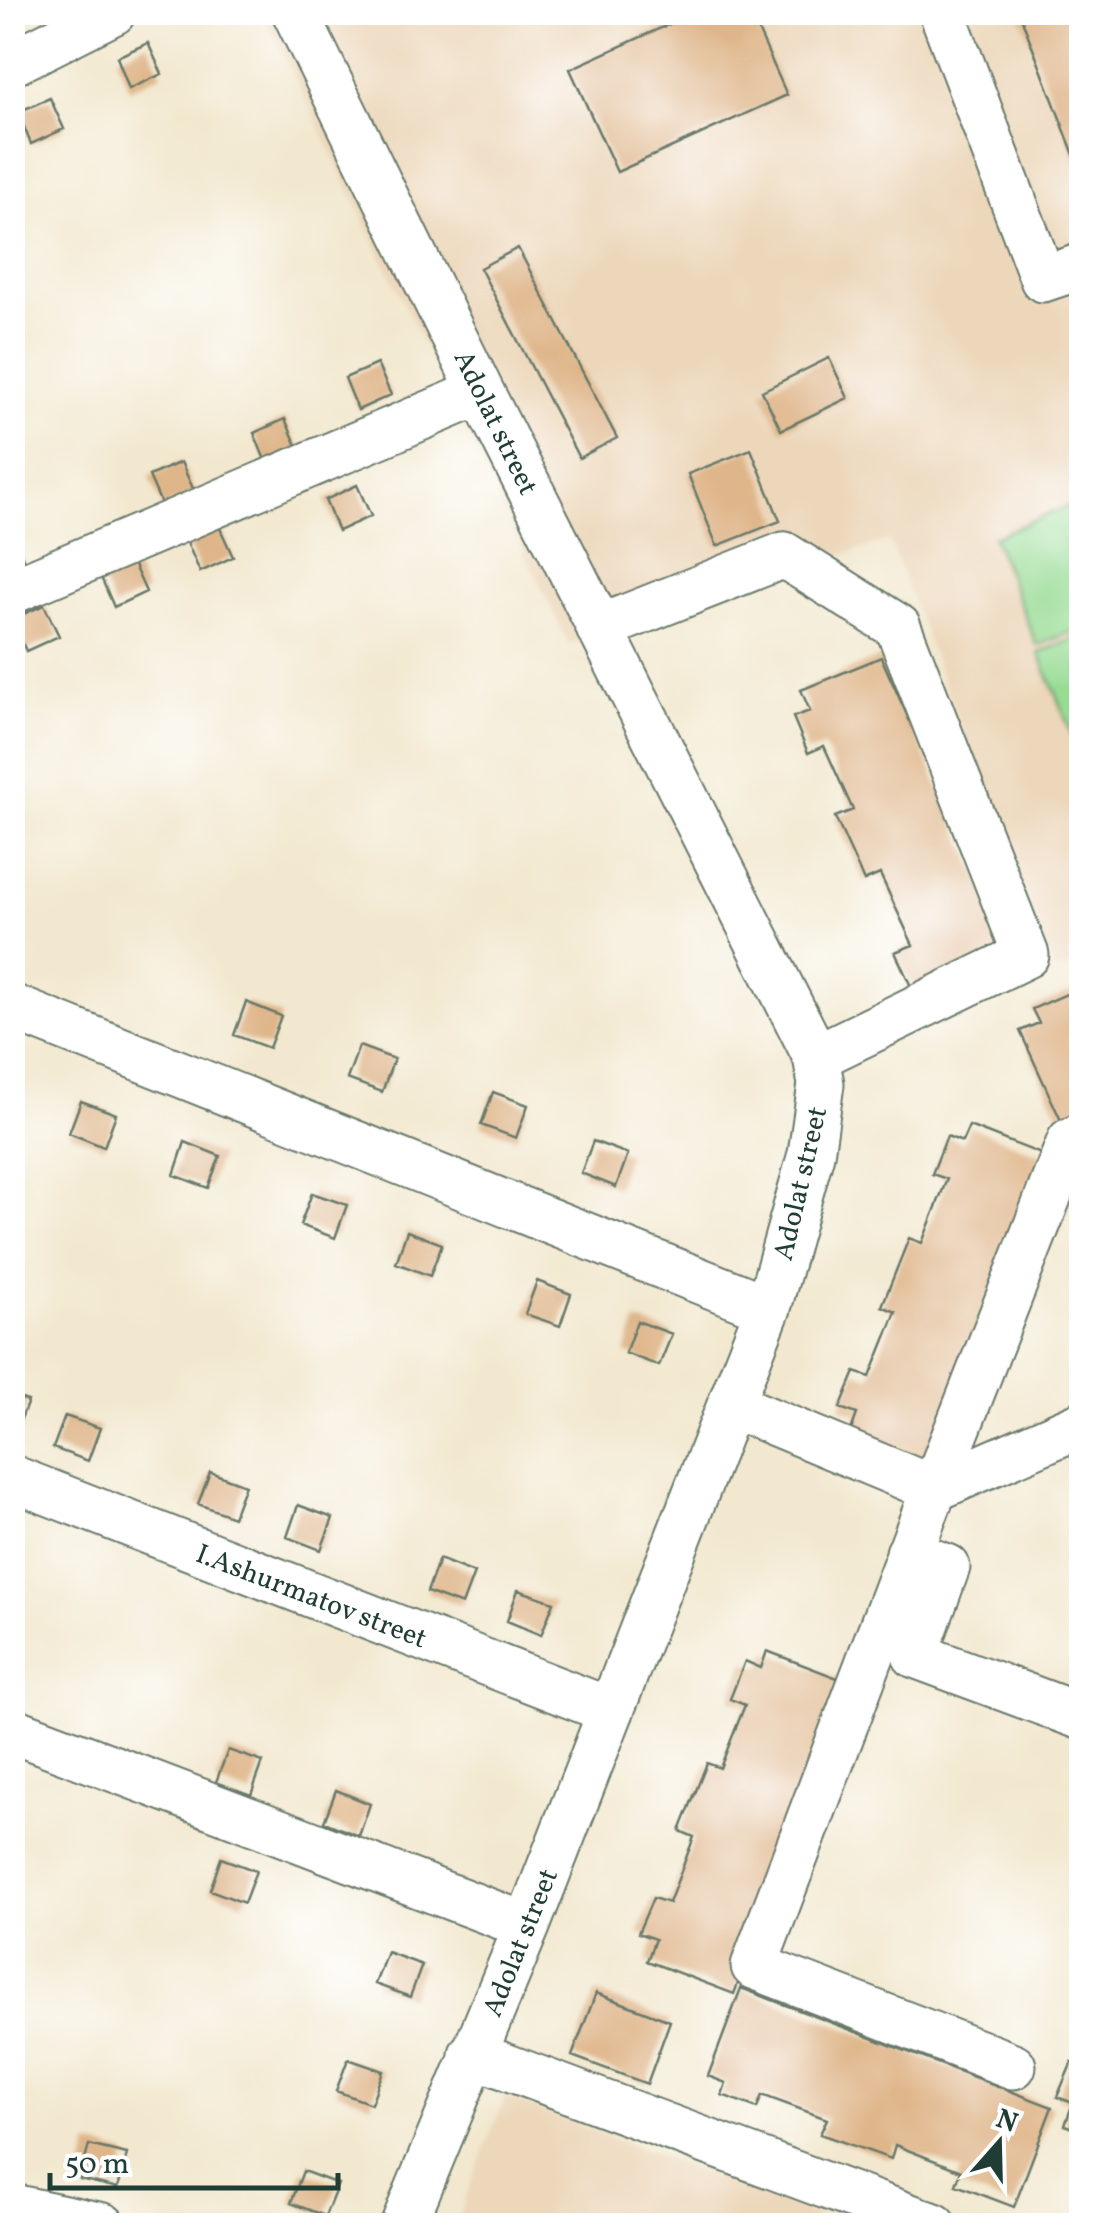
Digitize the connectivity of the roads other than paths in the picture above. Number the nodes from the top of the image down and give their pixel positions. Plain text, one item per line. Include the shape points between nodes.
1 (113, 12) edge
2 (295, 12) edge
3 (942, 12) edge
4 (12, 64) edge
5 (1082, 266) edge
6 (482, 392) junction
7 (12, 590) edge
8 (600, 628) junction
9 (12, 1008) edge
10 (816, 1057) junction
11 (1082, 1136) edge
12 (768, 1308) junction
13 (732, 1405) junction
14 (1082, 1424) edge
15 (12, 1478) edge
16 (934, 1489) junction
17 (909, 1553) junction
18 (611, 1711) junction
19 (1082, 1717) edge
20 (12, 1730) edge
21 (527, 1926) junction
22 (472, 2054) junction
23 (1014, 2066) dead end
24 (12, 2207) edge
25 (103, 2226) edge
26 (403, 2226) edge
27 (934, 2226) edge

1 - 4 street
2 - 6 street, Adolat street
3 - 5 street via 1043,279
6 - 7 street
6 - 8 street, Adolat street
8 - 10 street, Adolat street
8 - 10 street via 784,555 898,627 1026,955
9 - 12 street
10 - 12 street, Adolat street via 820,1084 811,1154
11 - 16 street via 1070,1141
12 - 13 street, Adolat street
13 - 16 street
13 - 18 street, Adolat street
14 - 16 street
15 - 18 street, I.Ashurmatov street
16 - 17 street
17 - 19 street via 947,1567 915,1655
17 - 23 street via 754,1966
18 - 21 street, Adolat street
20 - 21 street
21 - 22 street, Adolat street
22 - 26 street, Adolat street
22 - 27 street
24 - 25 street

